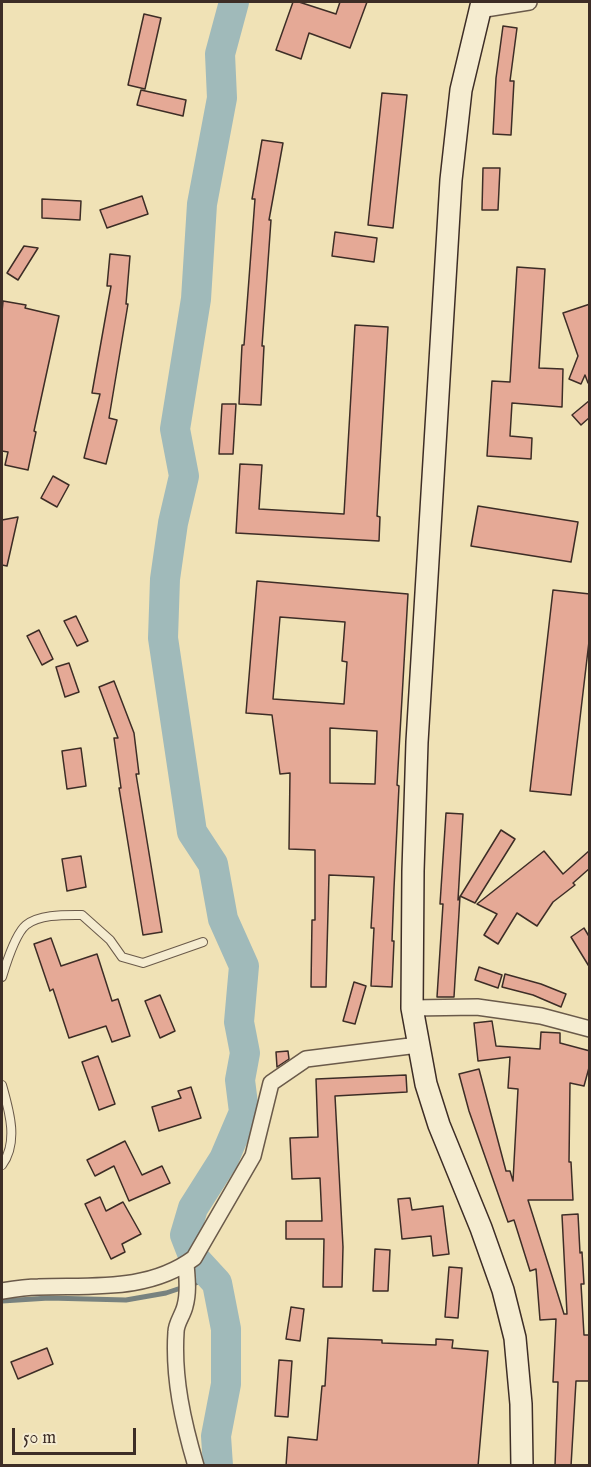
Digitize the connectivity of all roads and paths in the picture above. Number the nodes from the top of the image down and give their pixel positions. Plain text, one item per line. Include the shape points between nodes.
1 (529, 2) edge
2 (481, 6) edge
3 (203, 942) dead end
4 (2, 977) edge
5 (415, 1026) junction
6 (590, 1029) edge
7 (2, 1085) edge
8 (2, 1165) edge
9 (186, 1264) junction
10 (2, 1291) edge
11 (196, 1466) edge
12 (522, 1466) edge

1 - 2 street
2 - 5 street via 461,90 451,180 417,742 413,871
3 - 4 lane via 143,963 122,957 110,940 82,915 60,915 25,926
5 - 6 street via 477,1006
5 - 9 street via 306,1059 271,1083 254,1156 194,1258
5 - 12 street via 439,1125 506,1300 515,1338
7 - 8 lane via 12,1136
9 - 10 street via 128,1285
9 - 11 street via 186,1305 176,1328 176,1369

